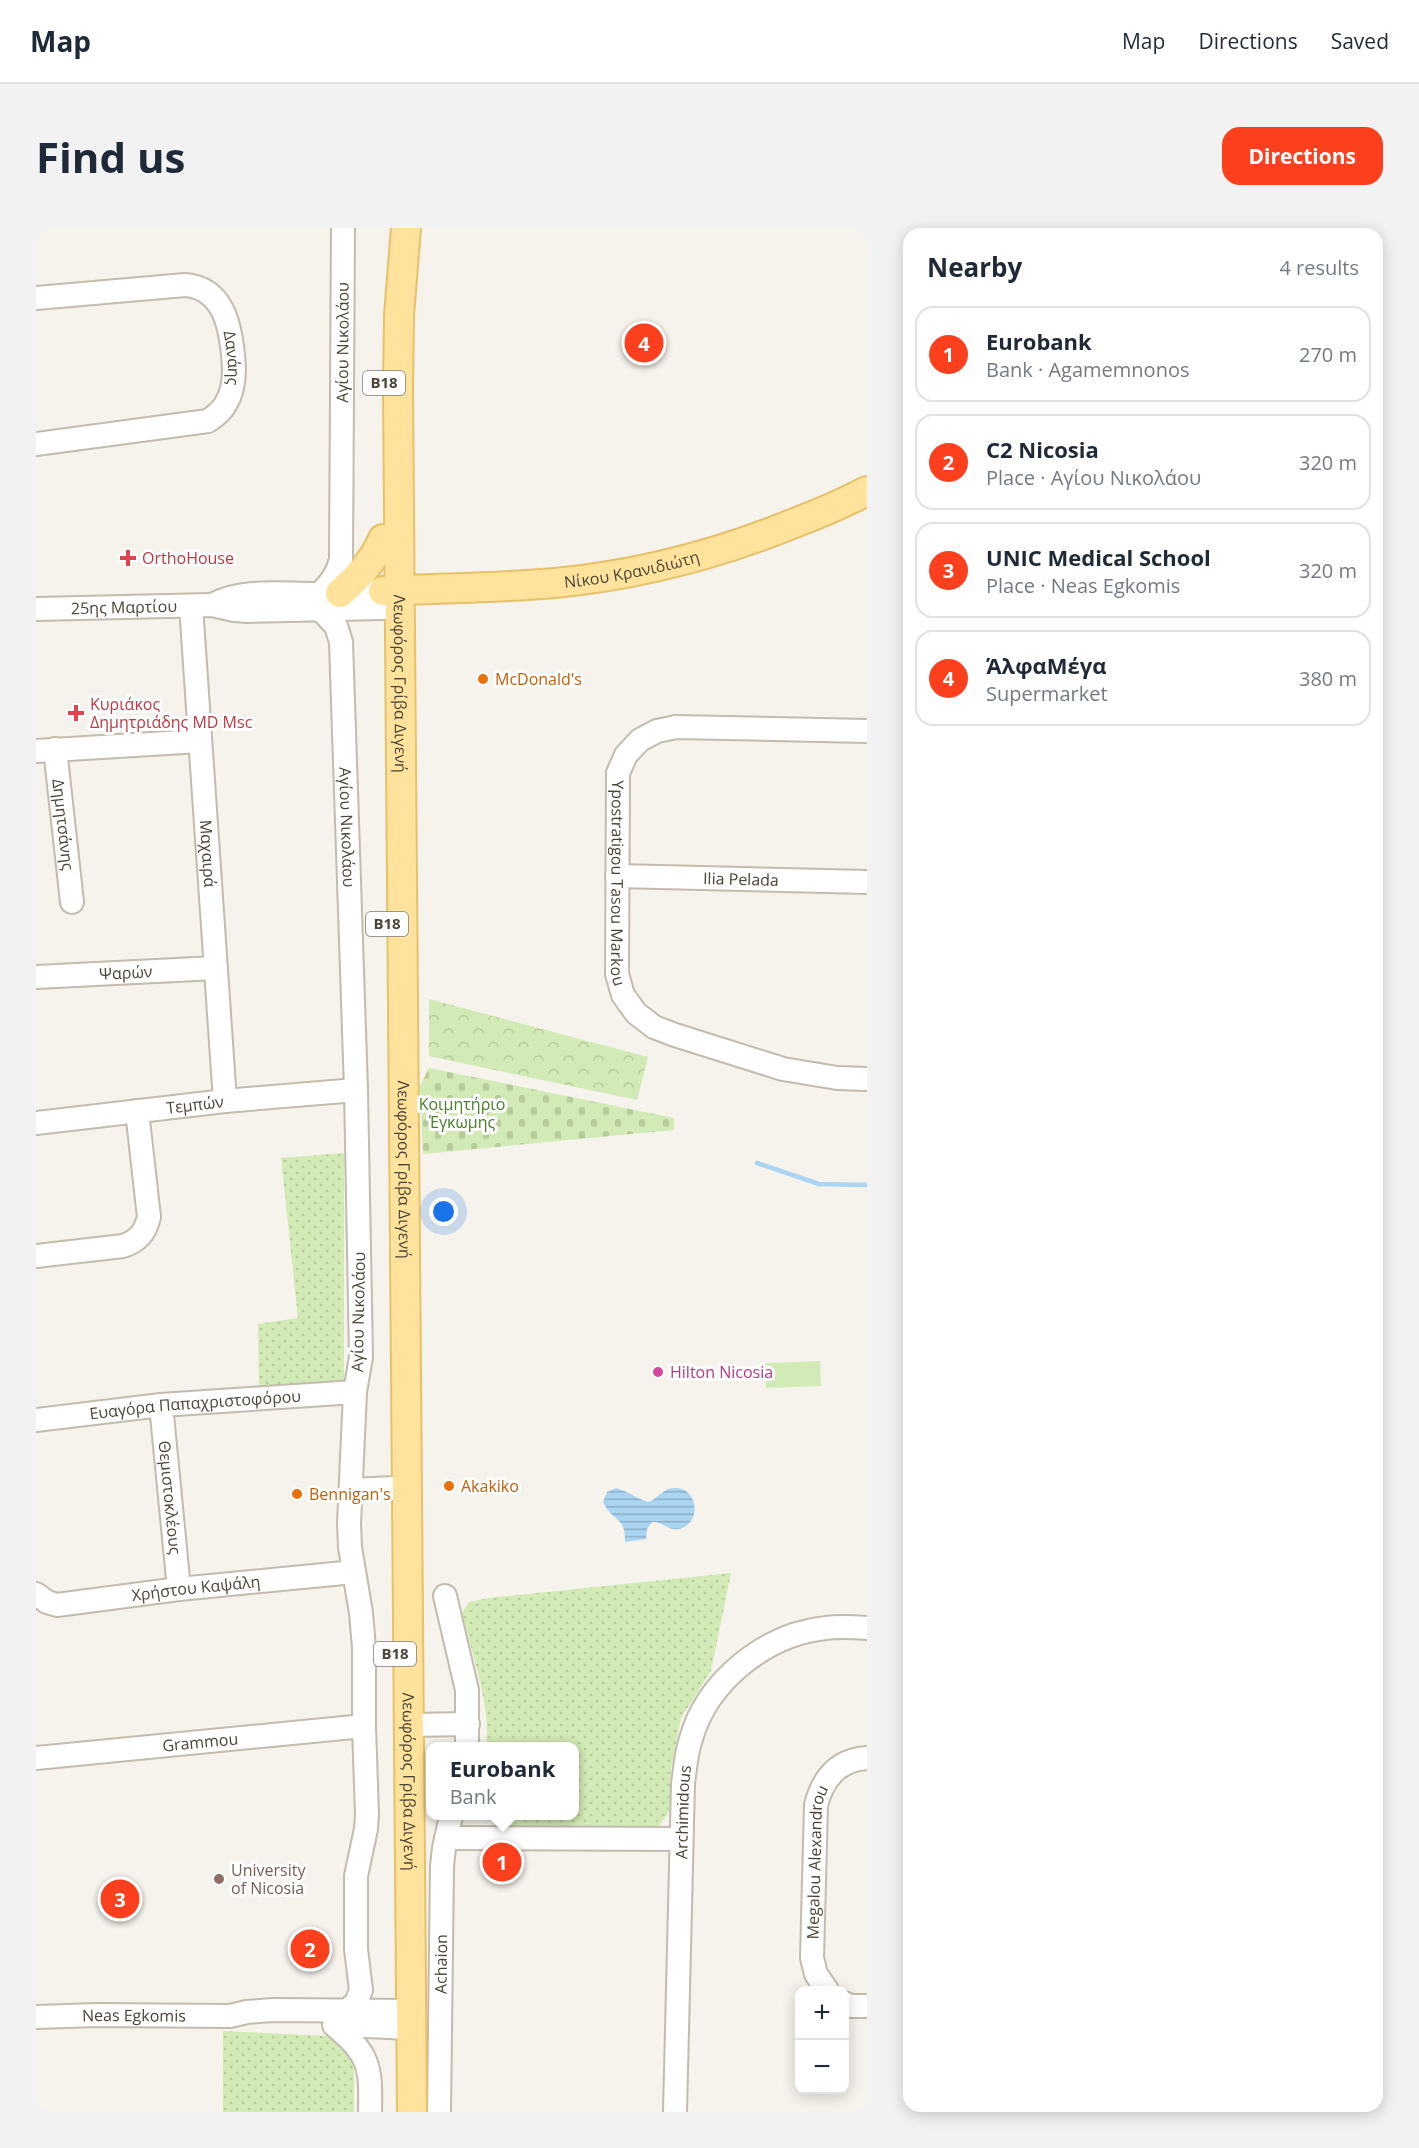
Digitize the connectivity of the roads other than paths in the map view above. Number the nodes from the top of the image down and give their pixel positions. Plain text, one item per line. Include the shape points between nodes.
1 (343, 228) edge
2 (390, 228) edge
3 (406, 228) edge
4 (36, 298) edge
5 (36, 444) edge
6 (867, 491) edge
7 (867, 511) edge
8 (383, 539) junction
9 (327, 599) junction
10 (392, 599) junction
11 (201, 605) junction
12 (36, 609) edge
13 (867, 731) edge
14 (200, 741) junction
15 (46, 750) edge
16 (617, 876) junction
17 (867, 882) edge
18 (72, 902) dead end
19 (216, 968) junction
20 (36, 977) edge
21 (867, 1079) edge
22 (356, 1090) junction
23 (225, 1101) junction
24 (137, 1111) junction
25 (36, 1123) edge
26 (36, 1256) edge
27 (355, 1392) junction
28 (161, 1406) junction
29 (36, 1420) edge
30 (394, 1488) junction
31 (351, 1490) junction
32 (354, 1572) junction
33 (179, 1589) junction
34 (37, 1595) edge
35 (445, 1596) dead end
36 (867, 1628) edge
37 (468, 1724) junction
38 (410, 1725) junction
39 (364, 1726) junction
40 (467, 1742) edge
41 (36, 1758) edge
42 (867, 1758) edge
43 (450, 1820) edge
44 (446, 1838) junction
45 (681, 1839) junction
46 (824, 1986) edge
47 (849, 2005) edge
48 (867, 2006) edge
49 (36, 2017) edge
50 (340, 2018) junction
51 (404, 2020) junction
52 (370, 2112) edge
53 (397, 2112) edge
54 (412, 2112) edge
55 (439, 2112) edge
56 (675, 2112) edge

1 - 9 street, Αγίου Νικολάου via 341,559
2 - 8 main road, Λεωφόρος Γρίβα Διγενή / B18 via 384,314
3 - 10 main road, Λεωφόρος Γρίβα Διγενή / B18 via 399,316
4 - 5 street, Δανάης via 196,286 210,293 225,313 234,374 225,405 208,421
6 - 10 main road, Νίκου Κρανιδιώτη via 755,539 668,565 553,583
7 - 10 main road, Νίκου Κρανιδιώτη via 736,564 637,587 542,599
8 - 9 main road via 363,572
8 - 10 main road, Λεωφόρος Γρίβα Διγενή / B18
9 - 10 street, 25ης Μαρτίου
9 - 11 street, 25ης Μαρτίου via 247,594
9 - 22 street, Αγίου Νικολάου via 341,642
10 - 30 main road, Λεωφόρος Γρίβα Διγενή / B18
10 - 38 main road, Λεωφόρος Γρίβα Διγενή / B18
11 - 12 street, 25ης Μαρτίου
11 - 14 street, Μαχαιρά
13 - 16 street, Ypostratigou Tasou Markou via 676,727 640,740 626,755 618,773
14 - 15 street
14 - 19 street, Μαχαιρά
15 - 18 street, Δημητσάνης
16 - 17 street, Ilia Pelada
16 - 21 street, Ypostratigou Tasou Markou via 617,974 623,995 636,1013 675,1035 783,1069
19 - 20 street, Ψαρών
19 - 23 street, Μαχαιρά
22 - 23 street, Τεμπών
22 - 27 street, Αγίου Νικολάου via 361,1357
23 - 24 street, Τεμπών
24 - 25 street, Τεμπών
24 - 26 street via 148,1217 141,1236 123,1246
27 - 28 street, Ευαγόρα Παπαχριστοφόρου
27 - 31 street, Αγίου Νικολάου
28 - 29 street, Ευαγόρα Παπαχριστοφόρου
28 - 33 street, Θεμιστοκλέους
30 - 31 street
30 - 51 main road, Λεωφόρος Γρίβα Διγενή / B18
31 - 32 street, Αγίου Νικολάου
32 - 33 street, Χρήστου Καψάλη
32 - 39 street, Αγίου Νικολάου via 363,1648
33 - 34 street, Χρήστου Καψάλη via 57,1605
35 - 37 street via 467,1690
36 - 45 street, Archimidous via 826,1628 782,1640 723,1681 700,1715 691,1738 683,1784
37 - 38 street
37 - 40 street
38 - 51 main road, Λεωφόρος Γρίβα Διγενή / B18
39 - 41 street, Grammou
39 - 50 street, Αγίου Νικολάου via 367,1815 356,1876 355,1930 361,1990 356,2003
42 - 46 street, Megalou Alexandrou via 849,1761 835,1770 820,1789 816,1805 812,1958
43 - 44 street, Achaion
44 - 45 street
44 - 55 street, Achaion via 442,1866
45 - 56 street, Archimidous
47 - 48 street
49 - 50 street, Neas Egkomis via 230,2016 272,2010
50 - 51 street, Neas Egkomis
50 - 52 street via 368,2064
51 - 53 main road, Λεωφόρος Γρίβα Διγενή / B18
51 - 54 main road, Λεωφόρος Γρίβα Διγενή / B18

